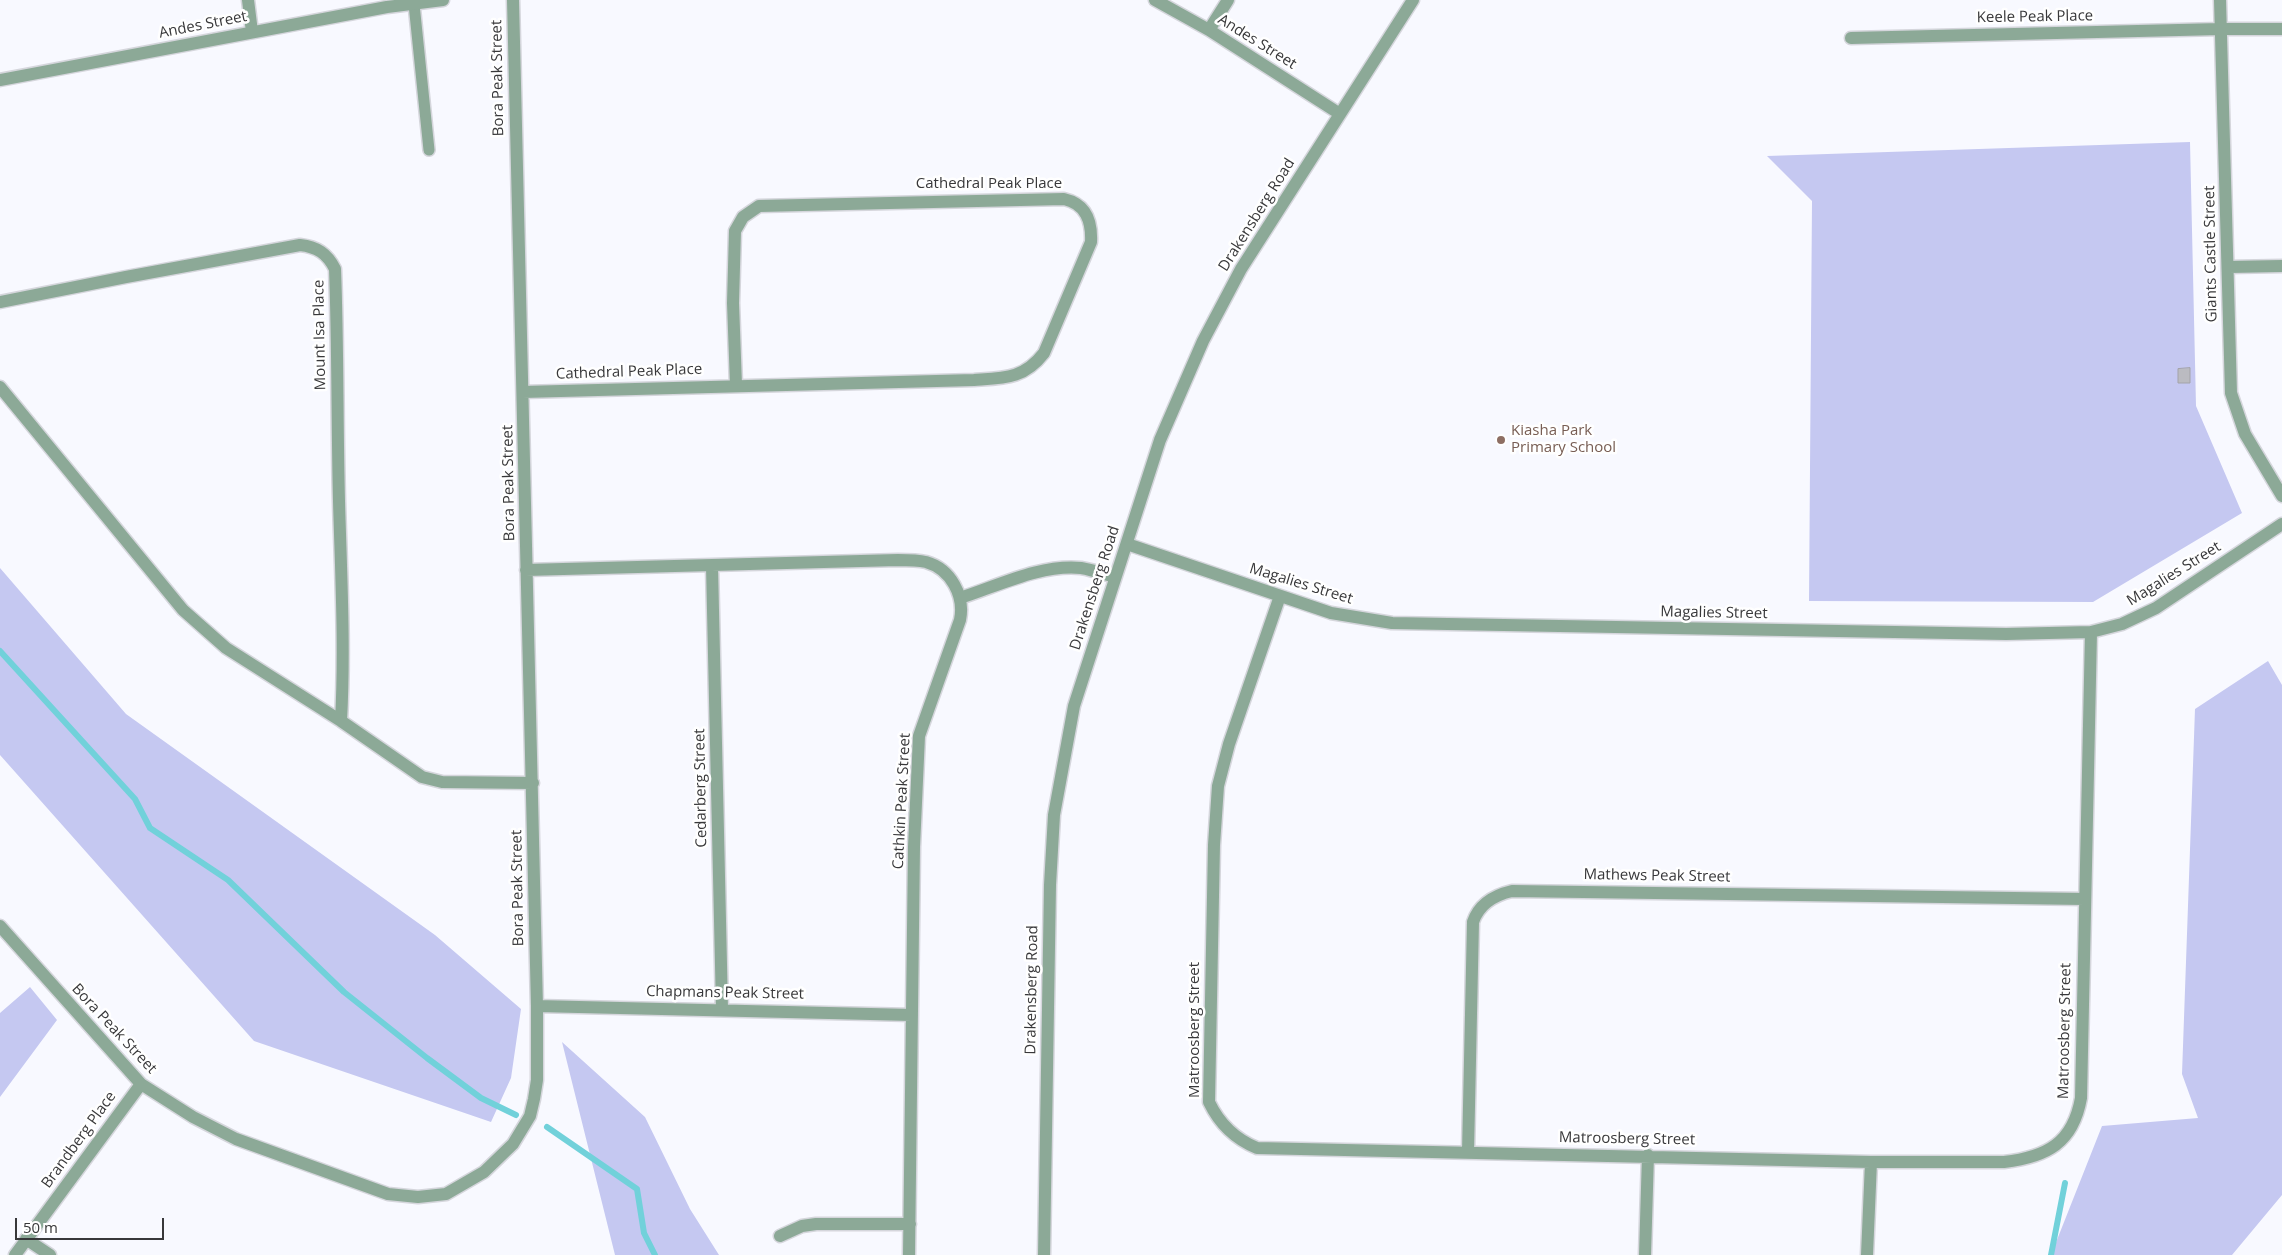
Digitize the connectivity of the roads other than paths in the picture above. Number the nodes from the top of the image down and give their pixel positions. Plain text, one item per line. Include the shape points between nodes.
1 (248, 0) edge
2 (443, 0) edge
3 (513, 0) edge
4 (1155, 0) edge
5 (1228, 0) edge
6 (1413, 0) edge
7 (2220, 0) edge
8 (414, 4) junction
9 (2220, 29) junction
10 (2282, 29) edge
11 (1209, 30) junction
12 (252, 32) junction
13 (1851, 38) dead end
14 (0, 80) edge
15 (1340, 114) junction
16 (429, 150) dead end
17 (2282, 266) edge
18 (2229, 267) junction
19 (0, 302) edge
20 (736, 385) junction
21 (0, 387) edge
22 (523, 392) junction
23 (2282, 496) edge
24 (2282, 524) edge
25 (1127, 544) junction
26 (712, 566) junction
27 (526, 570) junction
28 (1116, 577) junction
29 (1280, 596) junction
30 (960, 598) junction
31 (2091, 632) junction
32 (341, 721) junction
33 (533, 783) junction
34 (2085, 899) junction
35 (0, 926) edge
36 (537, 1006) junction
37 (722, 1009) junction
38 (912, 1015) junction
39 (141, 1084) junction
40 (1468, 1152) junction
41 (1648, 1155) junction
42 (1871, 1162) junction
43 (910, 1224) junction
44 (780, 1236) dead end
45 (26, 1239) junction
46 (15, 1255) edge
47 (50, 1255) edge
48 (909, 1255) edge
49 (1044, 1255) edge
50 (1645, 1255) edge
51 (1867, 1255) edge

1 - 12 street
2 - 8 street, Andes Street
3 - 22 street, Bora Peak Street
4 - 11 street, Andes Street
5 - 11 street
6 - 15 street, Drakensberg Road
7 - 9 street, Giants Castle Street
8 - 12 street, Andes Street
8 - 16 lane
9 - 10 street, Keele Peak Place
9 - 13 street, Keele Peak Place
9 - 18 street, Giants Castle Street
11 - 15 street, Andes Street
12 - 14 street, Andes Street
15 - 25 street, Drakensberg Road via 1241,269 1203,341 1160,440
17 - 18 street
18 - 23 street, Giants Castle Street via 2231,394 2245,434
19 - 32 street, Mount Isa Place via 300,245 319,249 330,261 335,269 337,328 344,669
20 - 20 street, Cathedral Peak Place via 1015,376 1036,364 1044,353 1092,242 1089,218 1078,204 1064,199 759,206 743,217 735,231
20 - 22 street, Cathedral Peak Place
21 - 32 street via 183,610 226,648
22 - 27 street, Bora Peak Street
24 - 31 street, Magalies Street via 2156,608 2106,630
25 - 28 street, Drakensberg Road
25 - 29 street, Magalies Street
26 - 27 street
26 - 30 street via 924,562 939,568 957,589
26 - 37 street, Cedarberg Street
27 - 33 street, Bora Peak Street
28 - 30 street via 1081,568 1050,570 1015,578
28 - 49 street, Drakensberg Road via 1074,706 1054,815
29 - 31 street, Magalies Street via 1331,613 1392,623
29 - 40 street, Matroosberg Street via 1229,744 1218,786 1209,1102 1235,1136 1257,1148
30 - 38 street, Cathkin Peak Street via 960,620 919,736
31 - 34 street, Matroosberg Street
32 - 33 street via 422,777 442,782
33 - 36 street, Bora Peak Street
34 - 40 street, Mathews Peak Street via 1512,891 1499,894 1480,909 1473,922
34 - 42 street, Matroosberg Street via 2081,1098 2073,1126 2061,1142 2044,1153 2004,1162
35 - 39 street, Bora Peak Street
36 - 37 street, Chapmans Peak Street
36 - 39 street, Bora Peak Street via 536,1080 526,1123 499,1159 484,1172 446,1194 418,1198 388,1194 236,1139 193,1118
37 - 38 street, Chapmans Peak Street
38 - 43 street, Cathkin Peak Street
39 - 45 street, Brandberg Place
40 - 41 street, Matroosberg Street
41 - 42 street, Matroosberg Street
41 - 50 street
42 - 51 street
43 - 44 street via 816,1224 802,1226
43 - 48 street, Cathkin Peak Street
45 - 46 street, Brandberg Place
45 - 47 street

